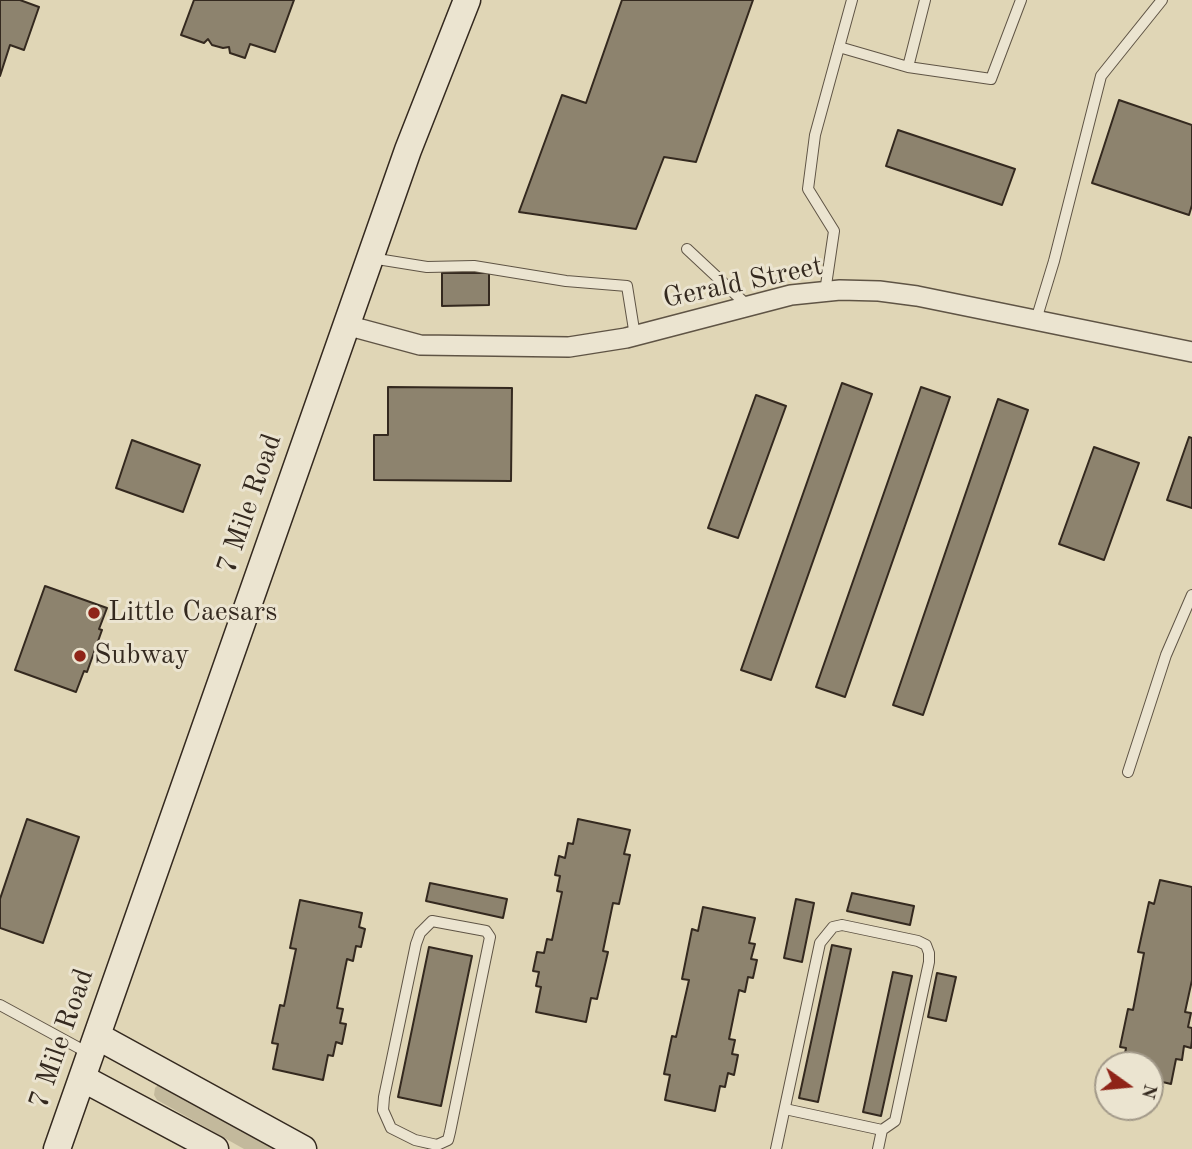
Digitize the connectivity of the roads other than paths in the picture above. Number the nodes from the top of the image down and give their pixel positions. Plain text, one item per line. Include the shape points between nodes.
1 (467, 0) edge
2 (852, 0) edge
3 (925, 0) edge
4 (1021, 0) edge
5 (1162, 0) edge
6 (839, 47) junction
7 (908, 67) junction
8 (687, 249) dead end
9 (370, 258) junction
10 (825, 292) junction
11 (748, 306) junction
12 (1036, 320) junction
13 (346, 325) junction
14 (635, 336) junction
15 (1192, 352) edge
16 (1192, 594) edge
17 (1128, 772) dead end
18 (0, 1005) edge
19 (90, 1056) junction
20 (785, 1109) junction
21 (882, 1130) junction
22 (414, 1145) edge
23 (57, 1149) edge
24 (215, 1149) edge
25 (303, 1149) edge
26 (776, 1149) edge
27 (878, 1149) edge

1 - 9 street, 7 Mile Road
2 - 6 lane
3 - 7 lane
4 - 7 lane via 991,79
5 - 12 lane via 1101,76
6 - 7 lane
6 - 10 lane via 815,135 808,189 834,231
8 - 11 lane
9 - 13 street, 7 Mile Road
9 - 14 lane via 627,286
10 - 11 street, Gerald Street
10 - 12 street, Gerald Street via 879,291
11 - 14 street, Gerald Street
12 - 15 street, Gerald Street
13 - 14 street, Gerald Street via 421,345 569,347
13 - 19 street, 7 Mile Road
16 - 17 lane via 1166,655
18 - 19 lane
19 - 23 street, 7 Mile Road
19 - 24 street
19 - 25 street
20 - 21 lane
20 - 21 lane via 820,943 826,933 842,925 908,939 926,945 929,962 895,1121
20 - 26 lane
21 - 27 lane
22 - 22 lane via 448,1140 490,942 486,931 432,921 416,944 383,1110 391,1128

